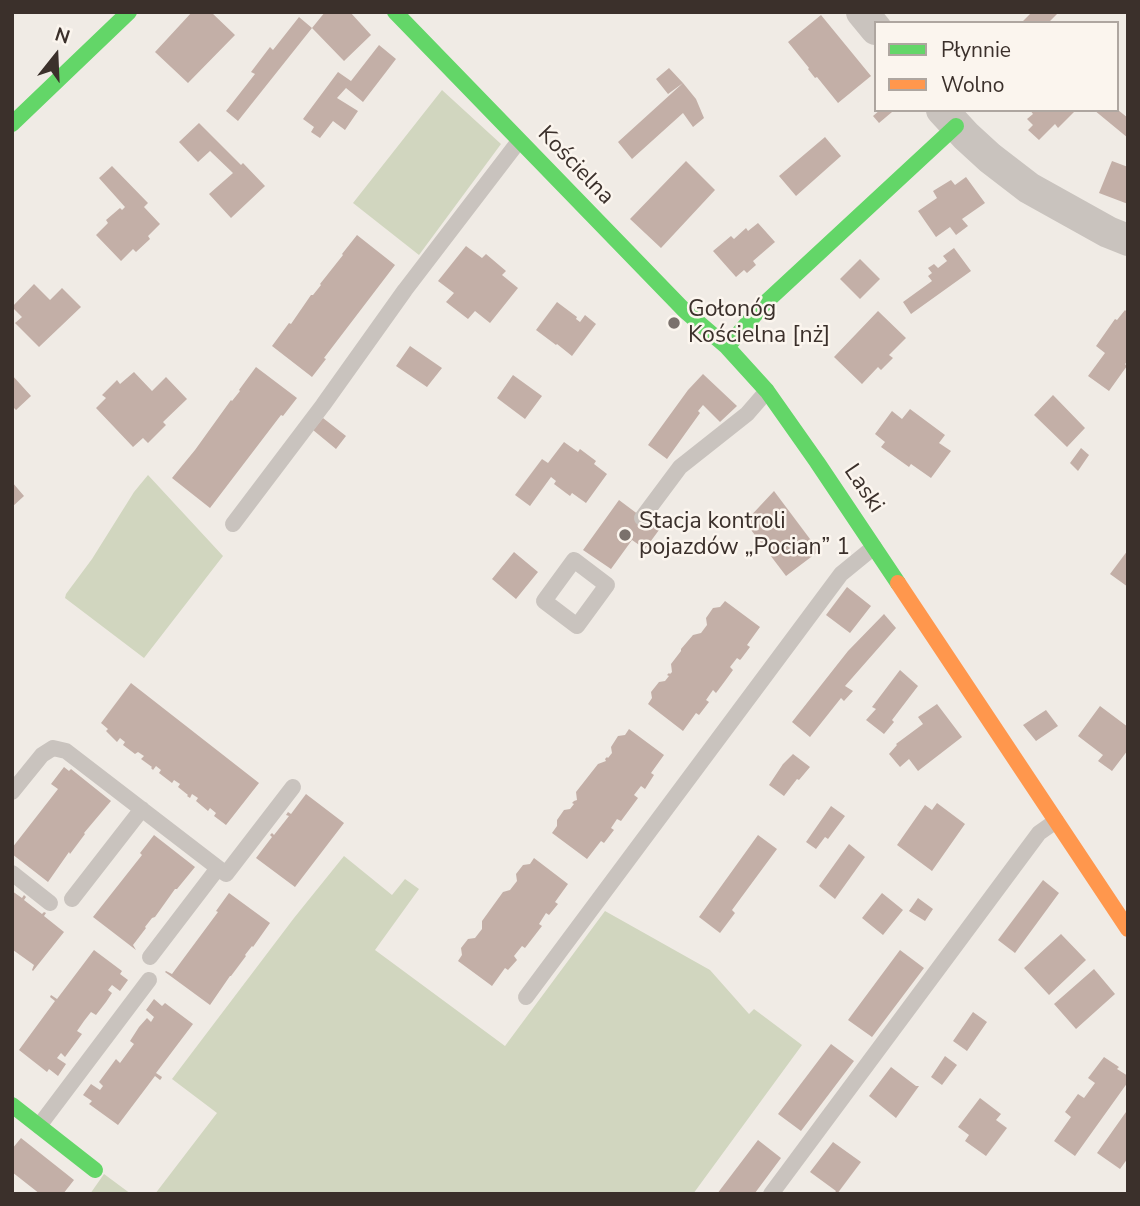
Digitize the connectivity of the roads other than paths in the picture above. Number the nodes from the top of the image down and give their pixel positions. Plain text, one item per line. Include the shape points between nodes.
1 (396, 12) edge
2 (862, 12) edge
3 (122, 14) edge
4 (874, 27) edge
5 (949, 118) edge
6 (12, 124) edge
7 (519, 141) junction
8 (1128, 240) edge
9 (727, 347) junction
10 (767, 391) junction
11 (642, 518) dead end
12 (233, 524) dead end
13 (874, 547) junction
14 (293, 787) dead end
15 (12, 792) edge
16 (142, 809) junction
17 (1056, 821) junction
18 (218, 868) junction
19 (12, 873) edge
20 (72, 899) dead end
21 (51, 903) dead end
22 (1128, 929) edge
23 (150, 957) dead end
24 (149, 980) dead end
25 (526, 997) dead end
26 (12, 1105) edge
27 (39, 1126) junction
28 (95, 1170) dead end
29 (771, 1194) edge

1 - 7 street, Kościelna
2 - 4 street
3 - 6 street
5 - 8 street via 1029,188
5 - 9 street
7 - 9 street, Kościelna via 685,311
7 - 12 lane
9 - 10 street, Laski
10 - 11 lane via 747,414 680,467
10 - 13 street, Laski
13 - 17 street, Laski
13 - 25 lane via 841,574
14 - 18 lane via 226,874
15 - 16 lane via 52,748 66,751
16 - 18 lane
16 - 20 lane
17 - 22 street, Laski
17 - 29 lane via 1039,833
18 - 23 lane
19 - 21 lane
24 - 27 lane
26 - 27 street
27 - 28 street

